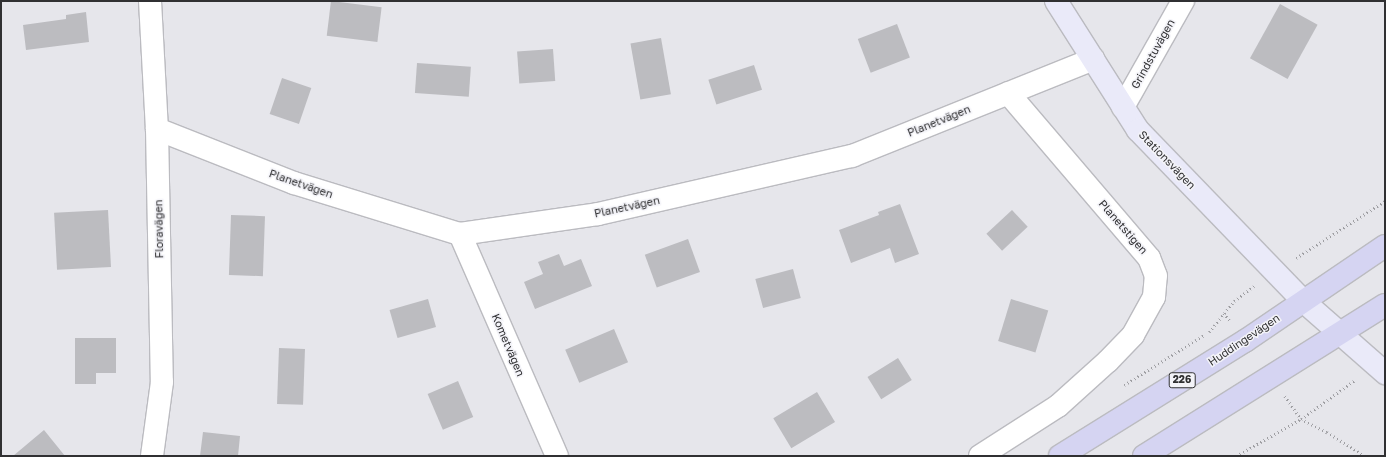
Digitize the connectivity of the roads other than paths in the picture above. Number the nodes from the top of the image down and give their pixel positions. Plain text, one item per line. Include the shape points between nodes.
1 (150, 1) edge
2 (1056, 1) edge
3 (1183, 1) edge
4 (1093, 59) junction
5 (1008, 93) junction
6 (1123, 107) junction
7 (157, 129) junction
8 (460, 234) junction
9 (1385, 246) edge
10 (1302, 300) junction
11 (1385, 305) edge
12 (1342, 334) junction
13 (1385, 373) edge
14 (152, 456) edge
15 (557, 456) edge
16 (980, 456) edge
17 (1060, 456) edge
18 (1144, 456) edge

1 - 7 street, Floravägen
2 - 4 street, Stationsvägen
3 - 6 street, Grindstuvägen
4 - 5 street, Planetvägen
4 - 6 street, Stationsvägen
5 - 8 street, Planetvägen via 852,156 598,214
5 - 16 street, Planetstigen via 1149,258 1156,276 1154,297 1133,335 1108,361 1058,406
6 - 10 street, Stationsvägen via 1138,130
7 - 8 street, Planetvägen via 294,183
7 - 14 street, Floravägen via 162,382
8 - 15 street, Kometvägen
9 - 10 main road, Huddingevägen / 226
10 - 12 street, Stationsvägen
10 - 17 main road, Huddingevägen / 226 via 1245,341
11 - 12 main road
12 - 13 street, Stationsvägen
12 - 18 main road

